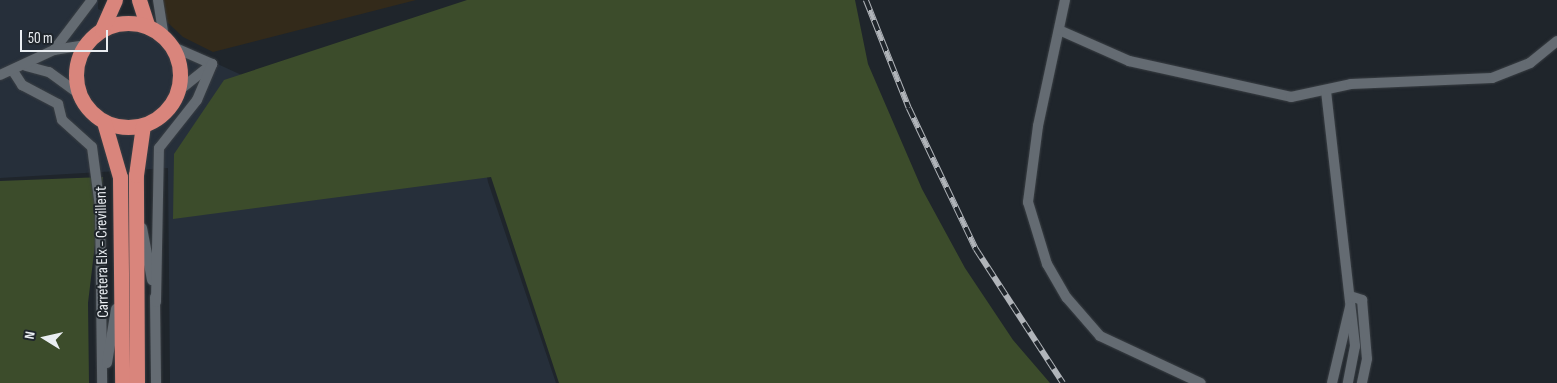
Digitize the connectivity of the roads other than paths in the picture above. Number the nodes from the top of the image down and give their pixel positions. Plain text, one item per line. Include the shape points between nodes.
1 (92, 0) edge
2 (115, 0) edge
3 (139, 0) edge
4 (158, 0) edge
5 (1065, 0) edge
6 (148, 26) junction
7 (102, 29) junction
8 (1059, 30) junction
9 (1557, 41) edge
10 (168, 42) junction
11 (84, 45) junction
12 (54, 50) junction
13 (212, 64) junction
14 (26, 66) junction
15 (13, 71) junction
16 (0, 75) edge
17 (1326, 91) junction
18 (177, 92) junction
19 (78, 93) junction
20 (104, 122) junction
21 (143, 125) junction
22 (136, 200) junction
23 (121, 280) junction
24 (1351, 300) junction
25 (156, 302) junction
26 (103, 383) edge
27 (122, 383) edge
28 (137, 383) edge
29 (156, 383) edge
30 (1201, 383) edge
31 (1332, 383) edge
32 (1348, 383) edge
33 (1362, 383) edge

1 - 12 street
2 - 7 highway
3 - 6 highway
4 - 10 street
5 - 8 street
6 - 7 highway via 122,23
6 - 10 highway
7 - 11 highway
8 - 17 street via 1083,44 1172,74 1271,96 1291,98
8 - 30 street via 1038,126 1028,202 1047,264 1067,298 1100,336
9 - 17 street via 1530,63 1492,78 1351,84
10 - 13 street
10 - 18 highway via 180,68
11 - 12 street
11 - 19 highway via 75,73
12 - 14 street
13 - 18 street
13 - 25 street via 197,100 160,148
14 - 15 street
14 - 19 street via 49,72
15 - 16 street
15 - 26 street via 22,85 58,104 62,120 92,147 100,207
17 - 24 street
18 - 21 highway via 166,110
19 - 20 highway via 91,113
20 - 21 highway
20 - 23 highway, Carretera Elx - Crevillent via 120,177
21 - 22 highway, Carretera Elx - Crevillent
22 - 25 street
22 - 28 highway, Carretera Elx - Crevillent
23 - 26 street
23 - 27 highway, Carretera Elx - Crevillent
24 - 31 street
24 - 32 street via 1355,346
24 - 33 street via 1362,300 1366,359
25 - 29 street

